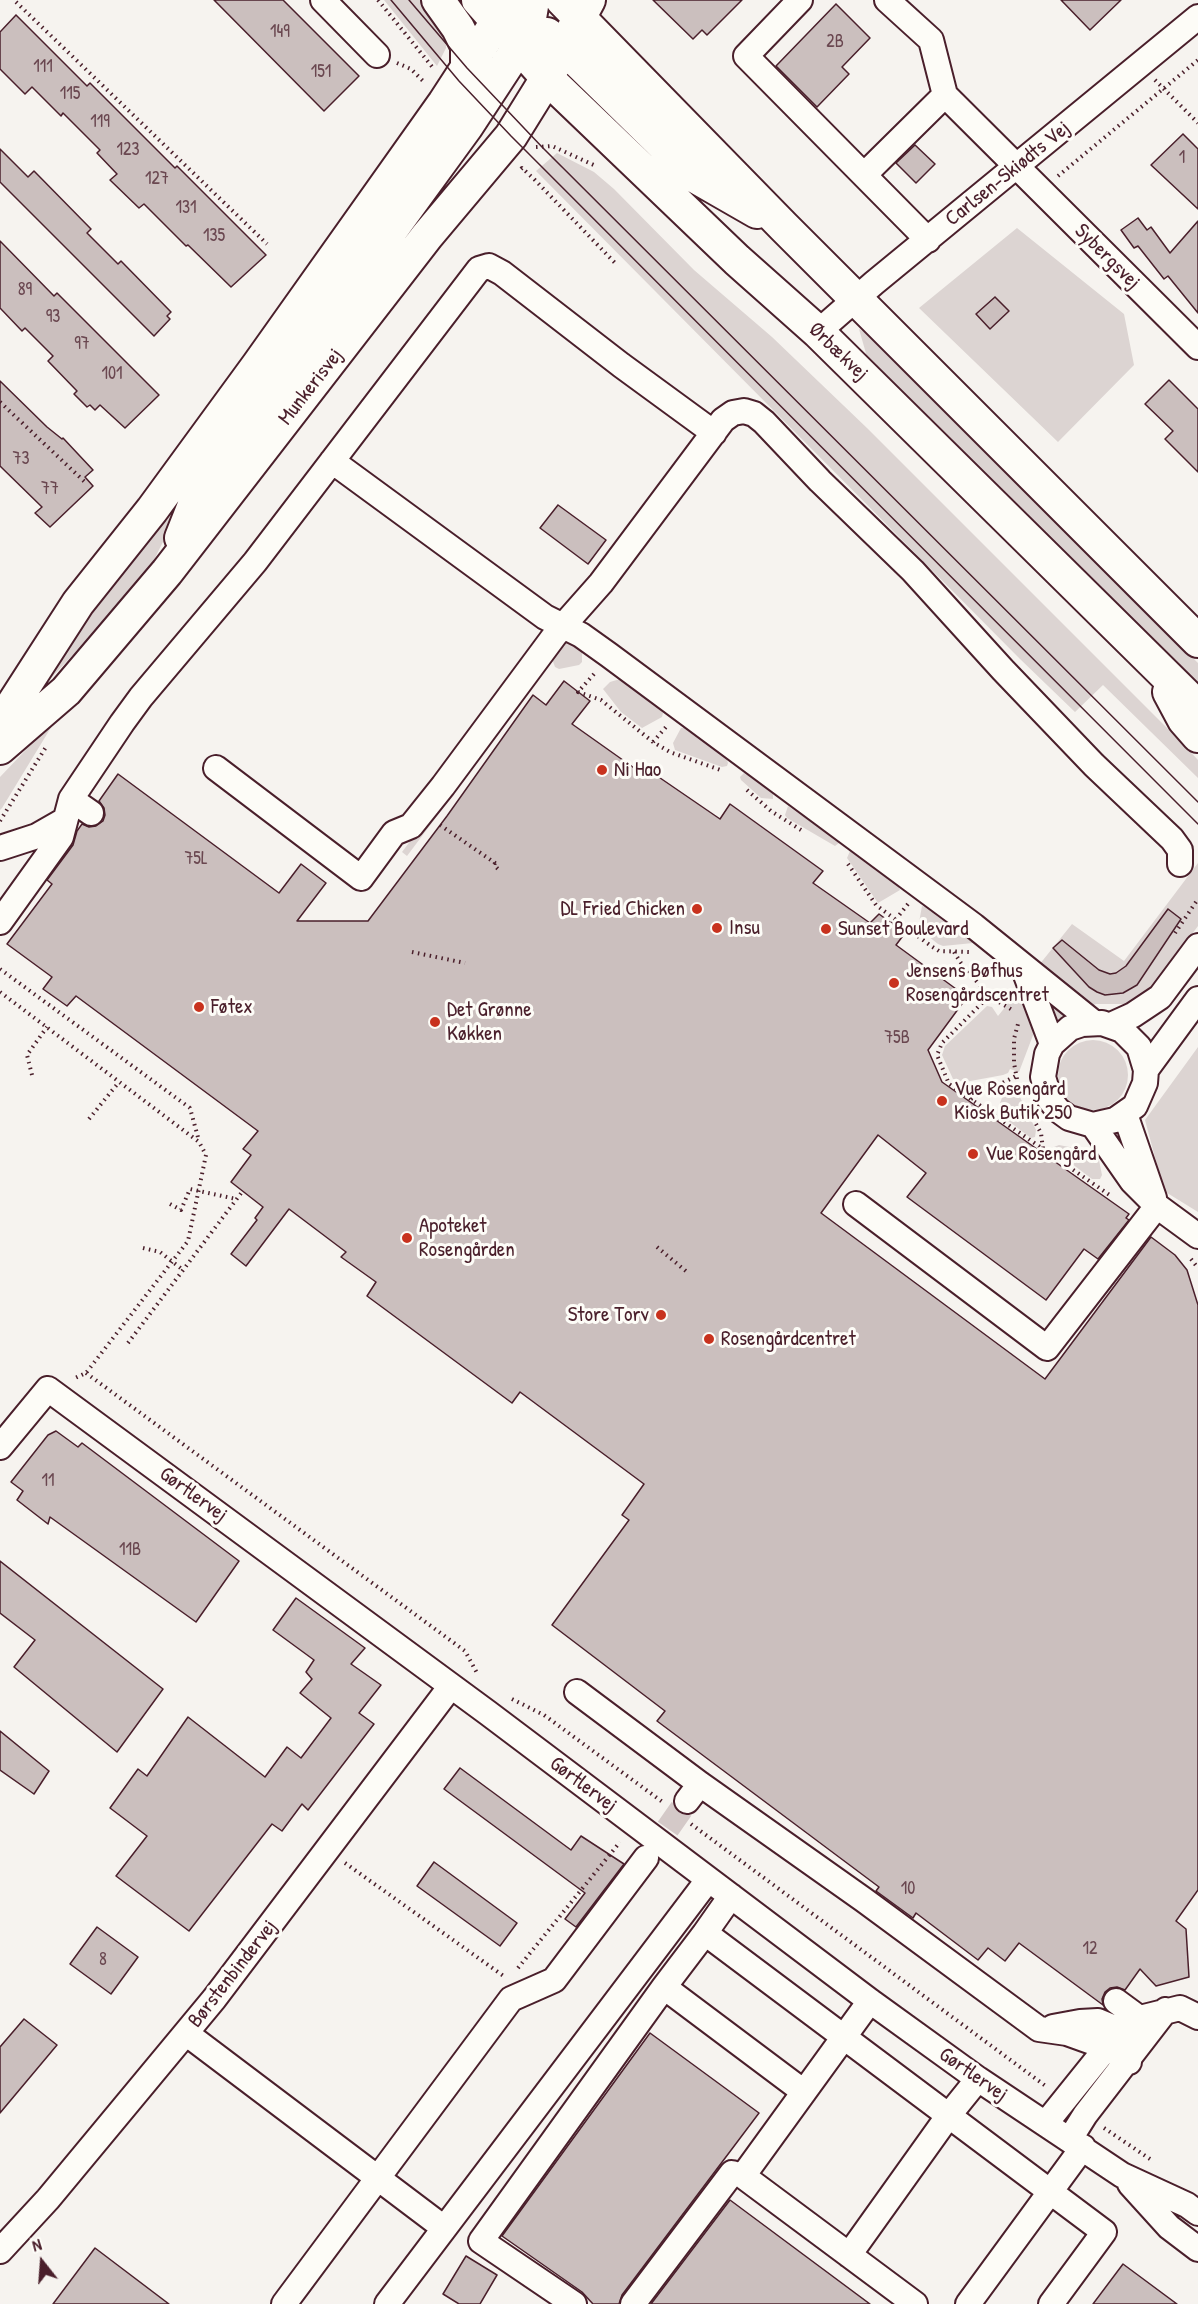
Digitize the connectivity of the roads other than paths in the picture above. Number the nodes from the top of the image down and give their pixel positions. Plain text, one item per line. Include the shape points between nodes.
1 (323, 0) edge
2 (438, 0) edge
3 (800, 0) edge
4 (887, 0) edge
5 (541, 13) edge
6 (1198, 17) edge
7 (377, 55) road end
8 (547, 78) junction
9 (454, 87) junction
10 (945, 95) junction
11 (1017, 166) junction
12 (864, 175) junction
13 (928, 240) junction
14 (857, 298) junction
15 (819, 332) junction
16 (1198, 347) edge
17 (714, 433) junction
18 (332, 461) junction
19 (167, 572) junction
20 (564, 626) junction
21 (1198, 641) edge
22 (1154, 662) junction
23 (1198, 707) edge
24 (0, 724) edge
25 (1198, 736) edge
26 (0, 748) edge
27 (216, 768) dead end
28 (68, 809) junction
29 (91, 813) dead end
30 (0, 848) edge
31 (1180, 864) dead end
32 (0, 922) edge
33 (1198, 946) edge
34 (1023, 967) junction
35 (1198, 999) edge
36 (1102, 1024) junction
37 (1052, 1044) junction
38 (1146, 1070) junction
39 (1125, 1114) junction
40 (1093, 1125) junction
41 (856, 1204) dead end
42 (1157, 1206) junction
43 (1198, 1236) edge
44 (0, 1447) edge
45 (451, 1686) junction
46 (577, 1692) dead end
47 (646, 1858) tunnel mouth
48 (708, 1880) junction
49 (731, 1896) junction
50 (705, 1933) junction
51 (664, 1987) junction
52 (870, 2001) junction
53 (1116, 2001) dead end
54 (1197, 2015) edge
55 (187, 2034) junction
56 (1137, 2034) junction
57 (844, 2037) junction
58 (978, 2079) junction
59 (804, 2092) junction
60 (949, 2115) junction
61 (1046, 2124) junction
62 (1076, 2143) junction
63 (1122, 2175) junction
64 (743, 2176) junction
65 (378, 2178) junction
66 (1050, 2192) junction
67 (1198, 2213) edge
68 (444, 2228) junction
69 (1198, 2248) edge
70 (0, 2251) edge
71 (849, 2255) junction
72 (284, 2304) edge
73 (387, 2304) edge
74 (574, 2304) edge
75 (633, 2304) edge
76 (915, 2304) edge
77 (968, 2304) edge
78 (1051, 2304) edge

1 - 7 street
2 - 9 main road via 467,46
3 - 12 street via 746,56
4 - 10 street via 931,40
5 - 8 main road, Munkerisvej
5 - 9 main road
5 - 14 main road via 696,177 784,227
5 - 14 main road via 597,7 805,221
5 - 19 main road via 466,126 198,495
6 - 11 street, Carlsen-Skiødts Vej
8 - 15 main road, Ørbækvej via 737,260
8 - 19 main road, Munkerisvej via 511,136 427,236
9 - 24 main road via 178,474 78,603
10 - 11 street, Sybergsvej
10 - 12 street
11 - 13 street, Carlsen-Skiødts Vej
11 - 16 street, Sybergsvej
12 - 13 street
13 - 14 street, Carlsen-Skiødts Vej
14 - 15 street, Carlsen-Skiødts Vej
14 - 21 main road
15 - 22 main road, Ørbækvej
17 - 18 street via 489,266 478,270
17 - 20 street
17 - 31 street via 733,413 744,411 764,422 913,571 1094,765 1172,839 1180,850
18 - 20 street via 545,617
18 - 28 street via 255,562 141,697
19 - 26 main road, Munkerisvej via 66,691
20 - 27 street via 422,813 411,826 394,833 361,878
20 - 34 street via 609,655
22 - 23 main road, Ørbækvej
22 - 25 main road via 1184,720
28 - 29 street
28 - 30 street via 37,836
28 - 32 street via 61,837
33 - 36 street via 1160,997 1133,1015
34 - 36 street
34 - 37 street
35 - 38 street
36 - 37 street via 1070,1028
36 - 38 street via 1131,1038
37 - 40 street via 1043,1077 1050,1100 1069,1118
38 - 39 street via 1141,1095
39 - 40 street
39 - 42 street
40 - 42 street via 1132,1181
41 - 42 street via 1047,1348
42 - 43 street
44 - 45 street, Gørtlervej via 48,1389
45 - 48 street, Gørtlervej
45 - 55 street, Børstenbindervej
46 - 56 street via 686,1804 864,1900 1038,2029 1098,2022
47 - 65 street via 554,1980 511,1999
48 - 49 street, Gørtlervej
48 - 68 street
49 - 50 street
49 - 52 street, Gørtlervej
50 - 51 street
50 - 57 street
51 - 59 street
51 - 74 street via 482,2241
52 - 57 street
52 - 58 street, Gørtlervej
53 - 56 street
54 - 56 street via 1180,2008
55 - 65 street
55 - 70 street, Børstenbindervej
56 - 61 street via 1063,2100
56 - 62 street via 1085,2115
57 - 59 street
57 - 60 street
58 - 60 street
58 - 61 street, Gørtlervej
59 - 64 street
60 - 66 street
60 - 71 street
61 - 62 street, Gørtlervej
62 - 63 street, Gørtlervej
62 - 66 street
63 - 67 street, Gørtlervej
63 - 69 street, Gørtlervej via 1169,2227
64 - 71 street
64 - 75 street via 732,2173
65 - 68 street
65 - 72 street
66 - 77 street
66 - 78 street via 1104,2232
68 - 73 street
71 - 76 street

